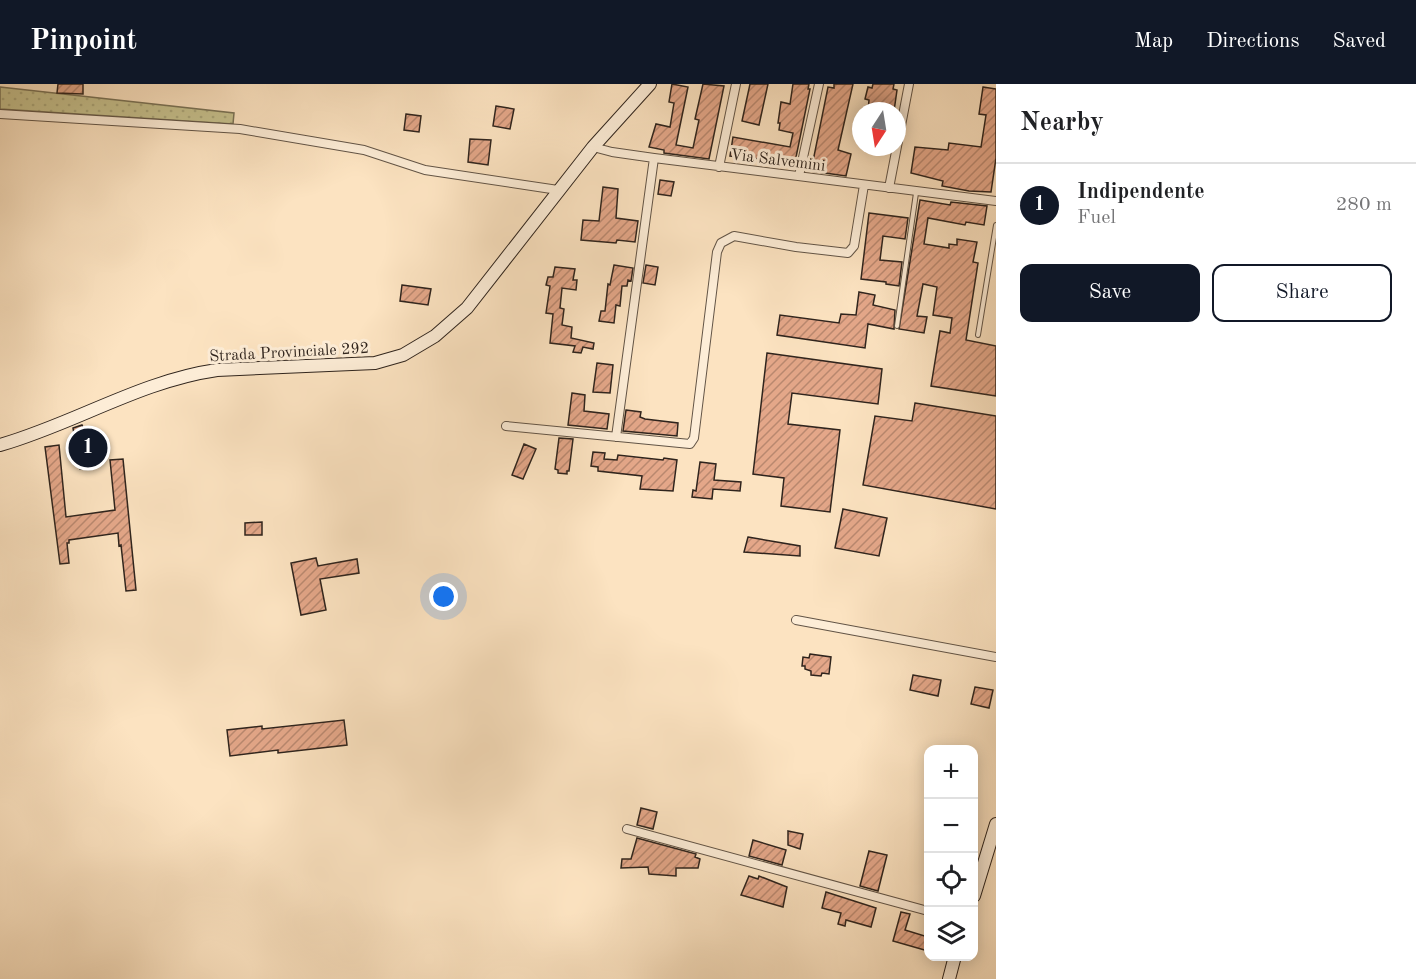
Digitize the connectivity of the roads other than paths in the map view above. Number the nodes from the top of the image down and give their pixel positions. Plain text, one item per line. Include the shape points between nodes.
1 (650, 84) edge
2 (736, 84) edge
3 (819, 84) edge
4 (909, 84) edge
5 (0, 114) edge
6 (593, 147) junction
7 (654, 159) junction
8 (719, 167) junction
9 (800, 176) junction
10 (864, 185) junction
11 (889, 188) junction
12 (558, 190) junction
13 (916, 192) junction
14 (996, 201) edge
15 (996, 225) edge
16 (897, 326) dead end
17 (978, 335) dead end
18 (506, 426) dead end
19 (616, 437) junction
20 (0, 445) edge
21 (796, 620) dead end
22 (996, 657) edge
23 (996, 824) edge
24 (627, 829) dead end
25 (978, 883) edge
26 (924, 910) edge
27 (954, 961) edge
28 (949, 979) edge

1 - 6 street, Strada Provinciale 292
2 - 8 street
3 - 9 street
4 - 11 street
5 - 12 street via 240,129 364,150 424,170
6 - 7 street, Via Salvemini
6 - 12 street, Strada Provinciale 292
7 - 8 street, Via Salvemini
7 - 19 street
8 - 9 street, Via Salvemini
9 - 10 street, Via Salvemini
10 - 11 street, Via Salvemini
10 - 19 street via 854,246 848,253 744,236 721,243 693,442 686,445
11 - 13 street, Via Salvemini
12 - 20 street, Strada Provinciale 292 via 467,308 435,336 403,355 375,363 193,374 162,382
13 - 14 street, Via Salvemini
13 - 16 lane
15 - 17 lane
18 - 19 street
21 - 22 street
23 - 25 street
24 - 26 street
27 - 28 street

